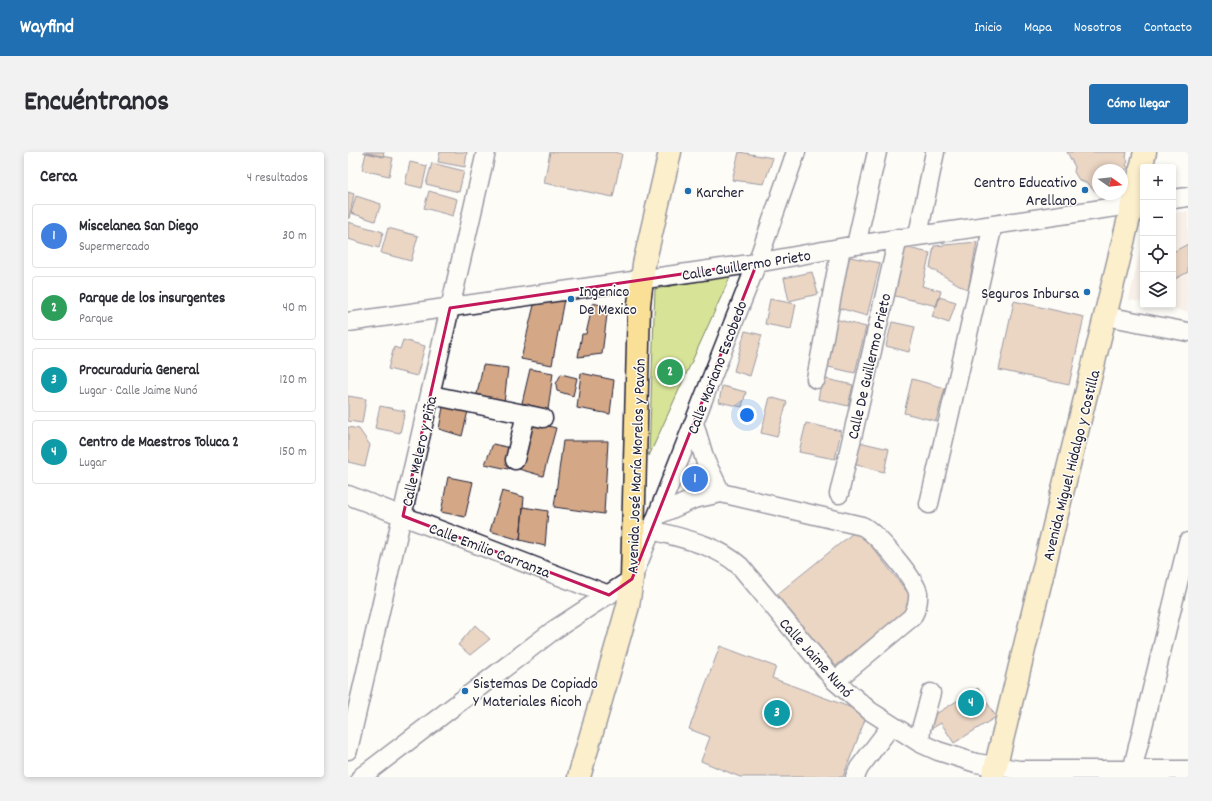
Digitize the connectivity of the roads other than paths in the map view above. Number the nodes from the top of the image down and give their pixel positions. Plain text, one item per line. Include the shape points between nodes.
1 (486, 152) edge
2 (670, 152) edge
3 (796, 152) edge
4 (876, 152) edge
5 (935, 152) edge
6 (1146, 152) edge
7 (1188, 197) edge
8 (1176, 199) edge
9 (1138, 204) edge
10 (993, 225) junction
11 (918, 235) junction
12 (898, 238) junction
13 (849, 246) junction
14 (757, 263) junction
15 (642, 280) junction
16 (450, 308) junction
17 (1106, 316) junction
18 (348, 322) edge
19 (1188, 332) edge
20 (816, 379) dead end
21 (431, 395) junction
22 (526, 414) junction
23 (543, 418) dead end
24 (694, 423) junction
25 (515, 460) dead end
26 (720, 493) junction
27 (348, 494) edge
28 (839, 494) dead end
29 (929, 504) dead end
30 (403, 516) junction
31 (655, 522) junction
32 (1188, 542) edge
33 (632, 580) junction
34 (609, 595) junction
35 (356, 680) edge
36 (835, 681) junction
37 (931, 693) dead end
38 (891, 726) junction
39 (920, 743) junction
40 (348, 750) edge
41 (1188, 770) edge
42 (1132, 771) junction
43 (995, 772) edge
44 (361, 777) edge
45 (579, 777) edge
46 (855, 777) edge

1 - 16 street, Calle Melero y Piña
2 - 15 main road, Avenida José María Morelos y Pavón
3 - 14 street, Calle Mariano Escobedo
4 - 13 street
5 - 11 street
6 - 9 main road, Avenida Miguel Hidalgo y Costilla
7 - 8 street
9 - 10 street, Calle Guillermo Prieto
9 - 17 main road, Avenida Miguel Hidalgo y Costilla
10 - 11 street, Calle Guillermo Prieto
10 - 29 street
11 - 12 street, Calle Guillermo Prieto
12 - 13 street, Calle Guillermo Prieto
12 - 28 street, Calle De Guillermo Prieto
13 - 14 street, Calle Guillermo Prieto
13 - 20 street
14 - 15 street, Calle Guillermo Prieto
14 - 24 street, Calle Mariano Escobedo
15 - 16 street, Calle Guillermo Prieto
15 - 33 main road, Avenida José María Morelos y Pavón via 638,329
16 - 18 street, Calle Guillermo Prieto
16 - 21 street, Calle Melero y Piña
17 - 19 street
17 - 43 main road, Avenida Miguel Hidalgo y Costilla
21 - 22 street
21 - 30 street, Calle Melero y Piña
22 - 23 street
22 - 25 street
24 - 26 street via 705,460
24 - 31 street, Calle Mariano Escobedo
26 - 31 street via 694,498
26 - 36 street via 868,529 914,581 919,594 912,617
27 - 30 street, Calle Emilio Carranza
30 - 34 street, Calle Emilio Carranza
30 - 35 street, Calle Melero y Piña
31 - 33 street, Calle Mariano Escobedo
31 - 36 street, Calle Jaime Nunó via 729,556
32 - 42 street
33 - 34 street
33 - 45 main road, Avenida José María Morelos y Pavón via 628,606
34 - 44 street via 554,630
35 - 40 street, Calle Melero y Piña
36 - 38 street, Calle Jaime Nunó via 851,697
37 - 39 street via 922,722
38 - 39 street, Calle Jaime Nunó
38 - 46 street
39 - 43 street, Calle Jaime Nunó
41 - 42 street, Calle Jaime Nunó
42 - 43 street, Calle Jaime Nunó

